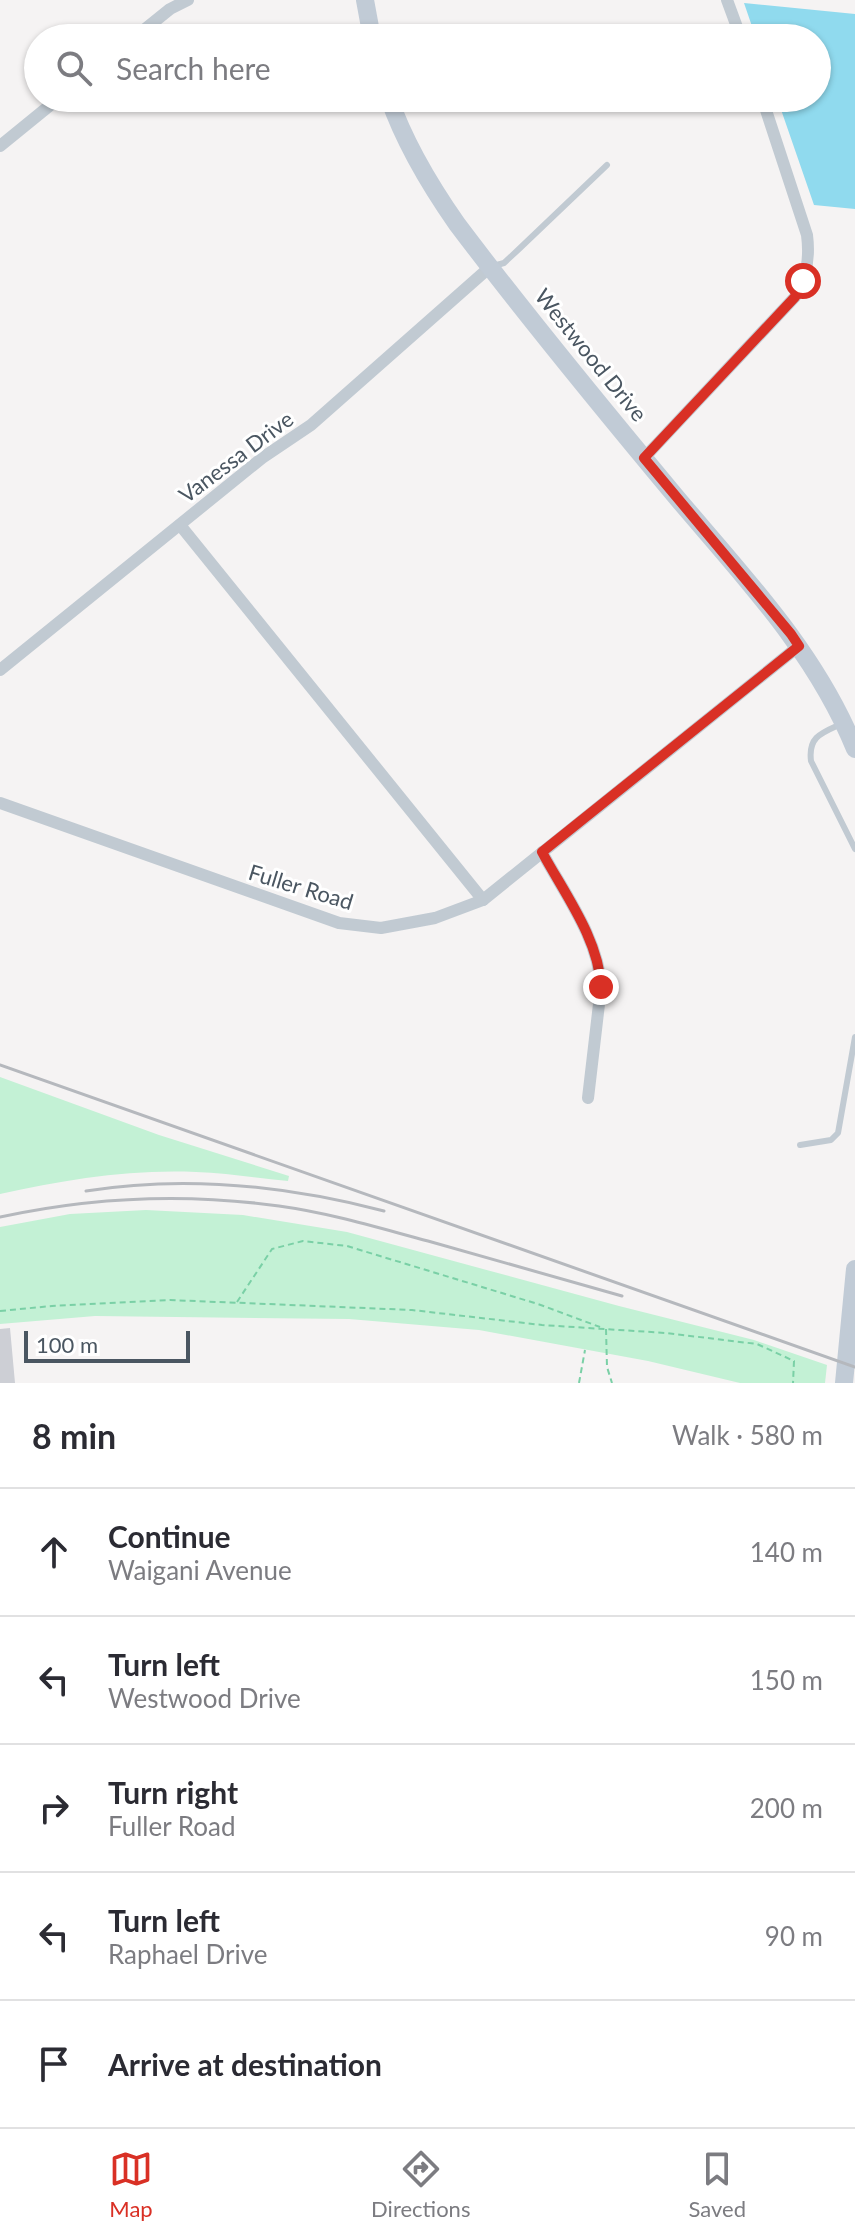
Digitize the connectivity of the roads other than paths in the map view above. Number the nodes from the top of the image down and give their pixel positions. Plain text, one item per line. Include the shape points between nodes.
1 (188, 0) edge
2 (365, 0) edge
3 (727, 0) edge
4 (151, 24) edge
5 (369, 24) edge
6 (736, 24) edge
7 (42, 112) edge
8 (394, 112) edge
9 (767, 112) edge
10 (0, 146) edge
11 (607, 165) dead end
12 (490, 267) junction
13 (644, 458) junction
14 (180, 525) junction
15 (799, 646) junction
16 (0, 670) edge
17 (843, 723) junction
18 (855, 749) edge
19 (0, 803) edge
20 (855, 849) edge
21 (542, 852) junction
22 (483, 900) junction
23 (855, 1037) edge
24 (588, 1098) dead end
25 (800, 1145) dead end
26 (855, 1269) edge
27 (844, 1383) edge

1 - 4 street
2 - 5 main road
3 - 6 street
7 - 10 street
8 - 12 main road, Westwood Drive via 430,186
9 - 13 street via 807,235 806,273 795,297
11 - 12 lane via 504,263
12 - 13 main road, Westwood Drive
12 - 14 street, Vanessa Drive via 311,425
13 - 15 main road, Westwood Drive
14 - 16 street, Vanessa Drive
14 - 22 street
15 - 17 main road, Westwood Drive
15 - 21 street, Fuller Road
17 - 18 main road, Westwood Drive
17 - 20 lane via 812,743 811,761
19 - 22 street, Fuller Road via 339,923 381,928 435,918
21 - 22 street, Fuller Road
21 - 24 street via 590,940 600,973
23 - 25 lane via 838,1133 831,1140
26 - 27 main road

